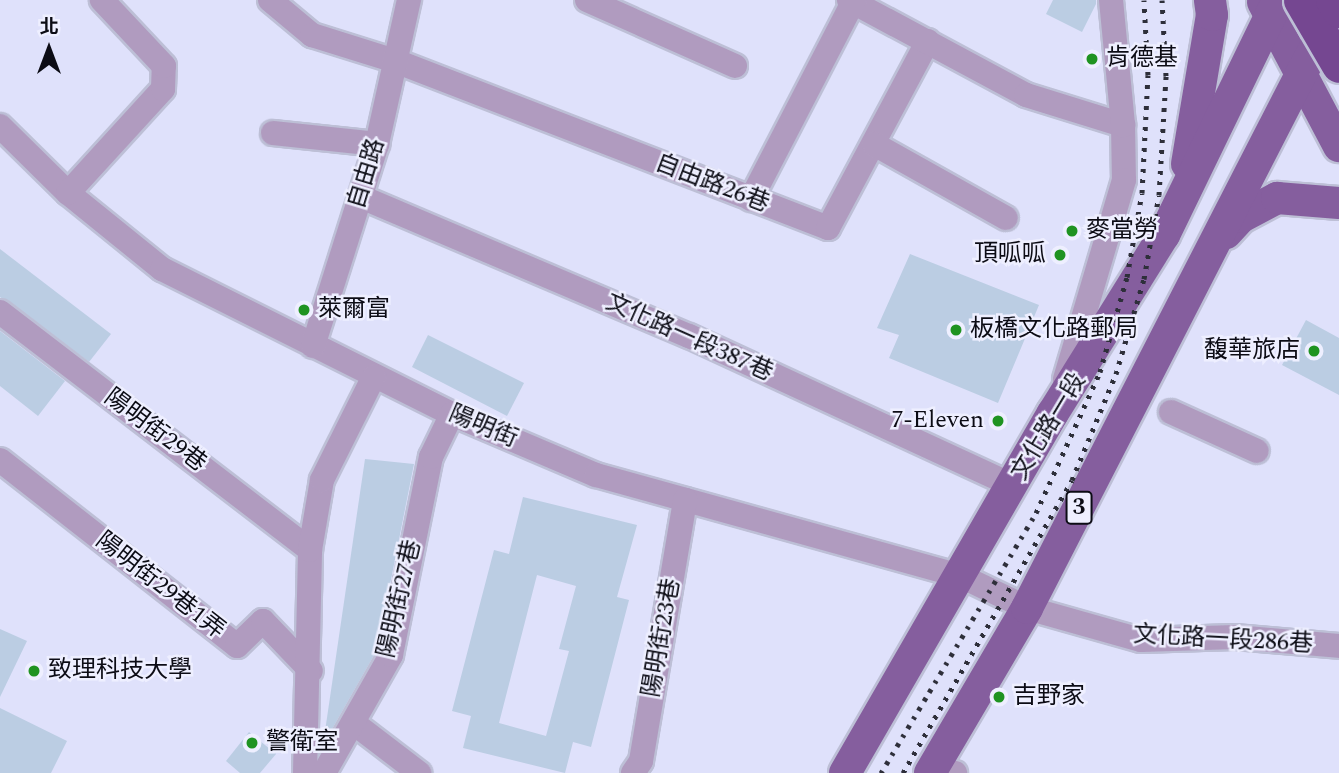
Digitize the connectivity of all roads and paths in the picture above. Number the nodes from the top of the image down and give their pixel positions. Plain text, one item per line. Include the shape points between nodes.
1 (102, 0) edge
2 (270, 0) edge
3 (409, 0) edge
4 (587, 0) edge
5 (1111, 0) edge
6 (1210, 0) edge
7 (1333, 0) edge
8 (1339, 0) edge
9 (851, 1) edge
10 (1278, 4) edge
11 (1339, 10) edge
12 (928, 41) junction
13 (398, 62) junction
14 (1339, 65) edge
15 (735, 66) dead end
16 (1303, 69) junction
17 (1123, 125) junction
18 (0, 126) edge
19 (273, 133) dead end
20 (377, 144) junction
21 (874, 144) junction
22 (1339, 146) edge
23 (68, 193) junction
24 (1183, 193) junction
25 (361, 197) junction
26 (751, 199) junction
27 (1339, 203) edge
28 (1006, 218) dead end
29 (1220, 239) junction
30 (0, 312) edge
31 (313, 346) junction
32 (374, 376) junction
33 (1171, 412) dead end
34 (1053, 413) junction
35 (452, 414) junction
36 (1257, 451) dead end
37 (0, 460) edge
38 (1014, 486) junction
39 (685, 500) junction
40 (310, 550) junction
41 (963, 577) junction
42 (1027, 608) junction
43 (1339, 646) edge
44 (311, 671) junction
45 (355, 724) junction
46 (940, 771) edge
47 (305, 773) edge
48 (324, 773) edge
49 (419, 773) edge
50 (633, 773) edge
51 (845, 773) edge

1 - 23 street via 164,66 163,89
2 - 13 street, 自由路26巷 via 312,35
3 - 13 street, 自由路
4 - 15 street
5 - 17 street
6 - 24 main road via 1212,15
7 - 11 highway, bridge
8 - 16 main road, 3
9 - 12 street
9 - 26 street
10 - 14 highway, bridge
10 - 16 main road
10 - 24 main road, 文化路一段
12 - 17 street via 1026,96
12 - 21 street, 自由路26巷
13 - 20 street, 自由路
13 - 26 street, 自由路26巷
16 - 22 main road
16 - 29 main road, 3
17 - 34 street via 1124,180
18 - 23 street, 陽明街
19 - 20 street
20 - 25 street, 自由路
21 - 26 street, 自由路26巷 via 828,228
21 - 28 street
23 - 31 street, 陽明街 via 162,268
24 - 34 main road, 文化路一段 via 1082,374
25 - 31 street, 自由路
25 - 38 street, 文化路一段387巷 via 689,337
27 - 29 main road via 1277,198 1241,217
29 - 42 main road, 3
30 - 40 street, 陽明街29巷
31 - 32 street, 陽明街
32 - 35 street, 陽明街
32 - 40 street via 322,480
33 - 36 street
34 - 38 main road, 文化路一段
35 - 39 street, 陽明街 via 596,475
35 - 45 street, 陽明街27巷 via 431,457 391,655
37 - 44 street, 陽明街29巷1弄 via 237,646 263,621
38 - 41 main road, 文化路一段
39 - 41 street, 陽明街
39 - 50 street, 陽明街23巷 via 641,761
40 - 44 street
41 - 42 street, 陽明街
41 - 51 main road, 文化路一段
42 - 43 street, 文化路一段286巷 via 1141,640 1234,637
42 - 46 main road, 3
44 - 47 street
45 - 48 street, 陽明街27巷
45 - 49 street

